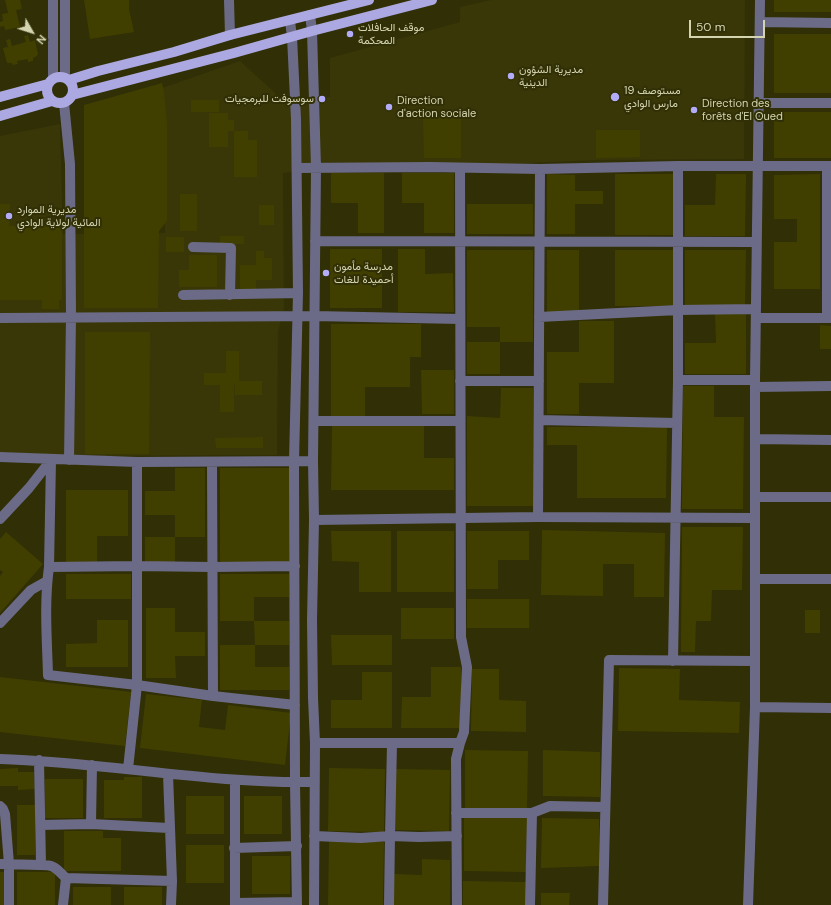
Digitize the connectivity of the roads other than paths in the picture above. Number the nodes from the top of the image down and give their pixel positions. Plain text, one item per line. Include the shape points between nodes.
1 (53, 0) edge
2 (65, 0) edge
3 (229, 0) edge
4 (369, 0) edge
5 (432, 0) edge
6 (760, 0) edge
7 (310, 15) junction
8 (290, 20) junction
9 (760, 22) junction
10 (831, 23) edge
11 (312, 31) junction
12 (230, 35) junction
13 (292, 38) junction
14 (67, 79) junction
15 (51, 81) junction
16 (72, 95) junction
17 (0, 97) edge
18 (52, 101) junction
19 (64, 103) junction
20 (759, 103) junction
21 (831, 103) edge
22 (0, 116) edge
23 (678, 166) junction
24 (758, 166) junction
25 (829, 166) edge
26 (297, 168) junction
27 (316, 168) junction
28 (460, 168) junction
29 (540, 169) junction
30 (315, 240) junction
31 (460, 242) junction
32 (539, 242) junction
33 (678, 242) junction
34 (756, 242) junction
35 (193, 247) dead end
36 (298, 293) junction
37 (183, 295) dead end
38 (230, 295) junction
39 (678, 310) junction
40 (756, 313) junction
41 (298, 316) junction
42 (315, 316) junction
43 (539, 316) junction
44 (72, 317) junction
45 (0, 318) edge
46 (829, 318) edge
47 (460, 319) junction
48 (678, 380) junction
49 (460, 381) junction
50 (539, 381) junction
51 (755, 383) junction
52 (831, 386) edge
53 (460, 420) junction
54 (539, 420) junction
55 (314, 421) junction
56 (676, 423) junction
57 (756, 438) junction
58 (831, 440) edge
59 (0, 458) edge
60 (51, 460) junction
61 (69, 460) junction
62 (313, 461) junction
63 (137, 462) junction
64 (212, 462) junction
65 (294, 462) junction
66 (756, 497) junction
67 (831, 497) edge
68 (460, 518) junction
69 (538, 518) junction
70 (675, 518) junction
71 (755, 518) junction
72 (0, 519) edge
73 (314, 520) junction
74 (137, 566) junction
75 (295, 566) junction
76 (49, 567) junction
77 (212, 568) junction
78 (831, 578) edge
79 (755, 579) junction
80 (47, 581) junction
81 (0, 623) edge
82 (673, 661) junction
83 (755, 661) junction
84 (137, 684) junction
85 (213, 696) junction
86 (295, 704) junction
87 (755, 707) junction
88 (831, 708) edge
89 (315, 742) junction
90 (460, 743) junction
91 (392, 744) junction
92 (0, 759) edge
93 (39, 760) junction
94 (92, 765) junction
95 (128, 769) junction
96 (168, 774) junction
97 (235, 780) junction
98 (295, 782) junction
99 (314, 782) junction
100 (0, 806) edge
101 (605, 807) junction
102 (456, 813) junction
103 (532, 813) junction
104 (91, 824) junction
105 (41, 825) junction
106 (170, 828) junction
107 (314, 836) junction
108 (390, 836) junction
109 (457, 836) junction
110 (297, 846) junction
111 (234, 848) junction
112 (5, 864) edge
113 (41, 865) junction
114 (66, 878) junction
115 (172, 881) junction
116 (297, 903) edge
117 (235, 904) edge
118 (9, 905) edge
119 (63, 905) edge
120 (171, 905) edge
121 (314, 905) edge
122 (389, 905) edge
123 (457, 905) edge
124 (530, 905) edge
125 (603, 905) edge
126 (748, 905) edge

1 - 15 street
2 - 14 street
3 - 12 street
4 - 7 main road
5 - 11 main road
6 - 9 street
7 - 8 main road
7 - 11 street
8 - 12 main road
8 - 13 street
9 - 10 street
9 - 20 street
11 - 13 main road
11 - 27 street
12 - 14 main road
13 - 16 main road
13 - 26 street
14 - 15 main road via 61,77
14 - 16 main road via 73,87
15 - 17 main road
15 - 18 main road via 47,91
16 - 19 main road
18 - 19 main road
18 - 22 main road
19 - 44 street via 70,164
20 - 21 street
20 - 24 street
23 - 24 street
23 - 29 street
23 - 33 street
24 - 25 street
24 - 34 street
25 - 46 street
26 - 27 street
26 - 36 street
27 - 28 street
27 - 30 street
28 - 29 street
28 - 31 street
29 - 32 street
30 - 31 street
30 - 42 street
31 - 32 street
31 - 47 street
32 - 33 street
32 - 43 street
33 - 34 street
33 - 39 street
34 - 40 street
35 - 38 street via 231,248
36 - 38 street
36 - 41 street
37 - 38 street
39 - 40 street
39 - 43 street
39 - 48 street
40 - 46 street
40 - 51 street
41 - 42 street
41 - 44 street
41 - 65 street
42 - 47 street
42 - 55 street
43 - 50 street
44 - 45 street
44 - 61 street
47 - 49 street
48 - 51 street
48 - 56 street
49 - 50 street
49 - 53 street
50 - 54 street
51 - 52 street
51 - 57 street
53 - 55 street
53 - 68 street
54 - 56 street
54 - 69 street
55 - 62 street
56 - 70 street
57 - 58 street
57 - 66 street
59 - 60 street
60 - 61 street
60 - 72 street
60 - 76 street
61 - 63 street
62 - 65 street
62 - 73 street
63 - 64 street
63 - 74 street
64 - 65 street
64 - 77 street
65 - 75 street
66 - 67 street
66 - 71 street
68 - 69 street
68 - 73 street
68 - 90 street via 461,637 467,667 464,732
69 - 70 street
70 - 71 street
70 - 82 street
71 - 79 street
73 - 89 street via 312,628
74 - 76 street
74 - 77 street
74 - 84 street
75 - 77 street
75 - 86 street
76 - 80 street
77 - 85 street
78 - 79 street
79 - 83 street
80 - 81 street via 31,590
80 - 84 street via 48,675
82 - 83 street
82 - 101 street via 609,660
83 - 87 street
84 - 85 street
84 - 95 street
85 - 86 street
86 - 98 street
87 - 88 street
87 - 126 street
89 - 91 street
89 - 99 street
90 - 91 street
90 - 102 street via 456,759
91 - 108 street
92 - 93 street
93 - 94 street
93 - 105 street
94 - 95 street
94 - 104 street
95 - 96 street
96 - 97 street
96 - 106 street
97 - 98 street
97 - 111 street
98 - 99 street
98 - 110 street
99 - 107 street
100 - 112 street via 5,814
101 - 103 street via 550,806
101 - 125 street
102 - 103 street
102 - 109 street
103 - 124 street
104 - 105 street
104 - 106 street
105 - 113 street
106 - 115 street
107 - 108 street
107 - 121 street
108 - 109 street
108 - 122 street
109 - 123 street
110 - 111 street
110 - 116 street
111 - 117 street
112 - 113 street
112 - 118 street
113 - 114 street via 53,866
114 - 115 street
114 - 119 street
115 - 120 street
116 - 117 street

